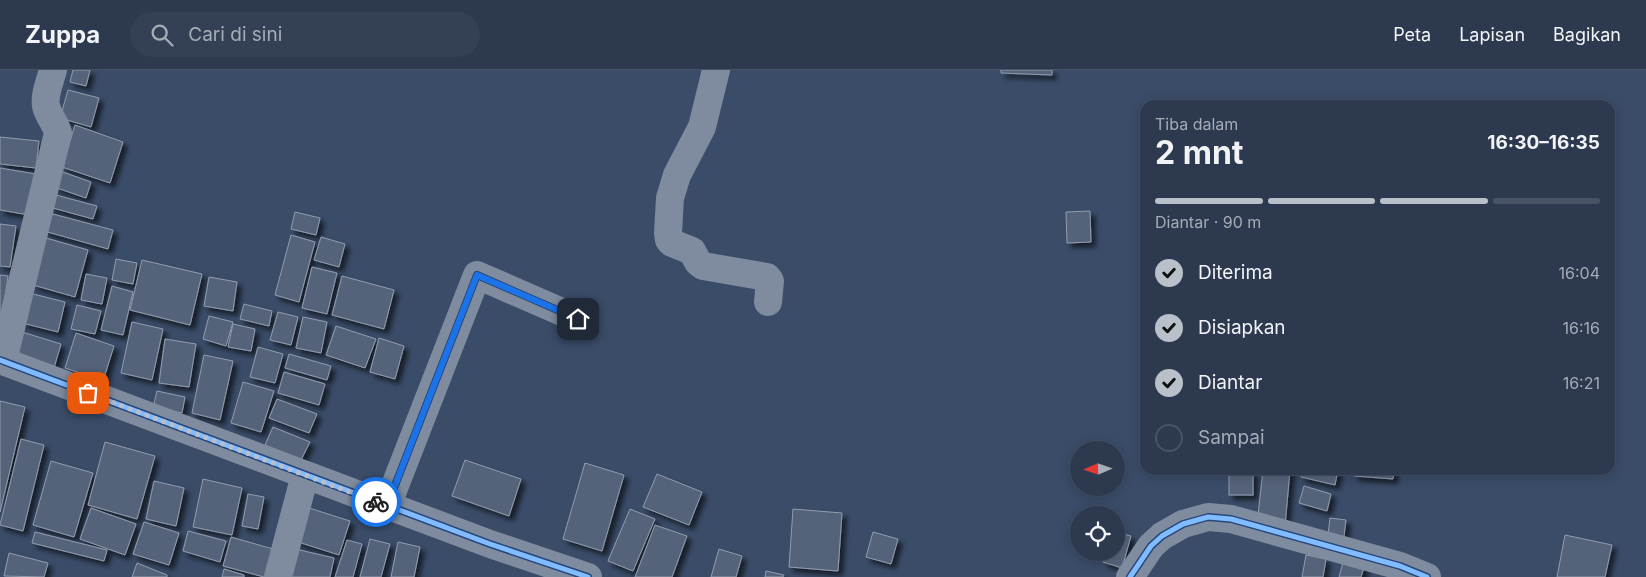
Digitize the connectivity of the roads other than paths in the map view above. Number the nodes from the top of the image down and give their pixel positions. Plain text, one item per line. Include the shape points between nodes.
1 (53, 70) edge
2 (716, 70) edge
3 (768, 302) dead end
4 (578, 319) dead end
5 (2, 361) edge
6 (305, 474) junction
7 (387, 506) junction
8 (278, 577) edge
9 (588, 577) edge
10 (1130, 577) edge
11 (1427, 577) edge

1 - 5 street via 46,107 58,133
2 - 3 street via 702,127 677,174 670,198 669,240 692,251 703,266 767,277 770,281
4 - 7 street via 477,275
5 - 6 street
6 - 7 street
6 - 8 street
7 - 9 street
10 - 11 street via 1151,546 1162,536 1196,521 1231,519 1400,566

